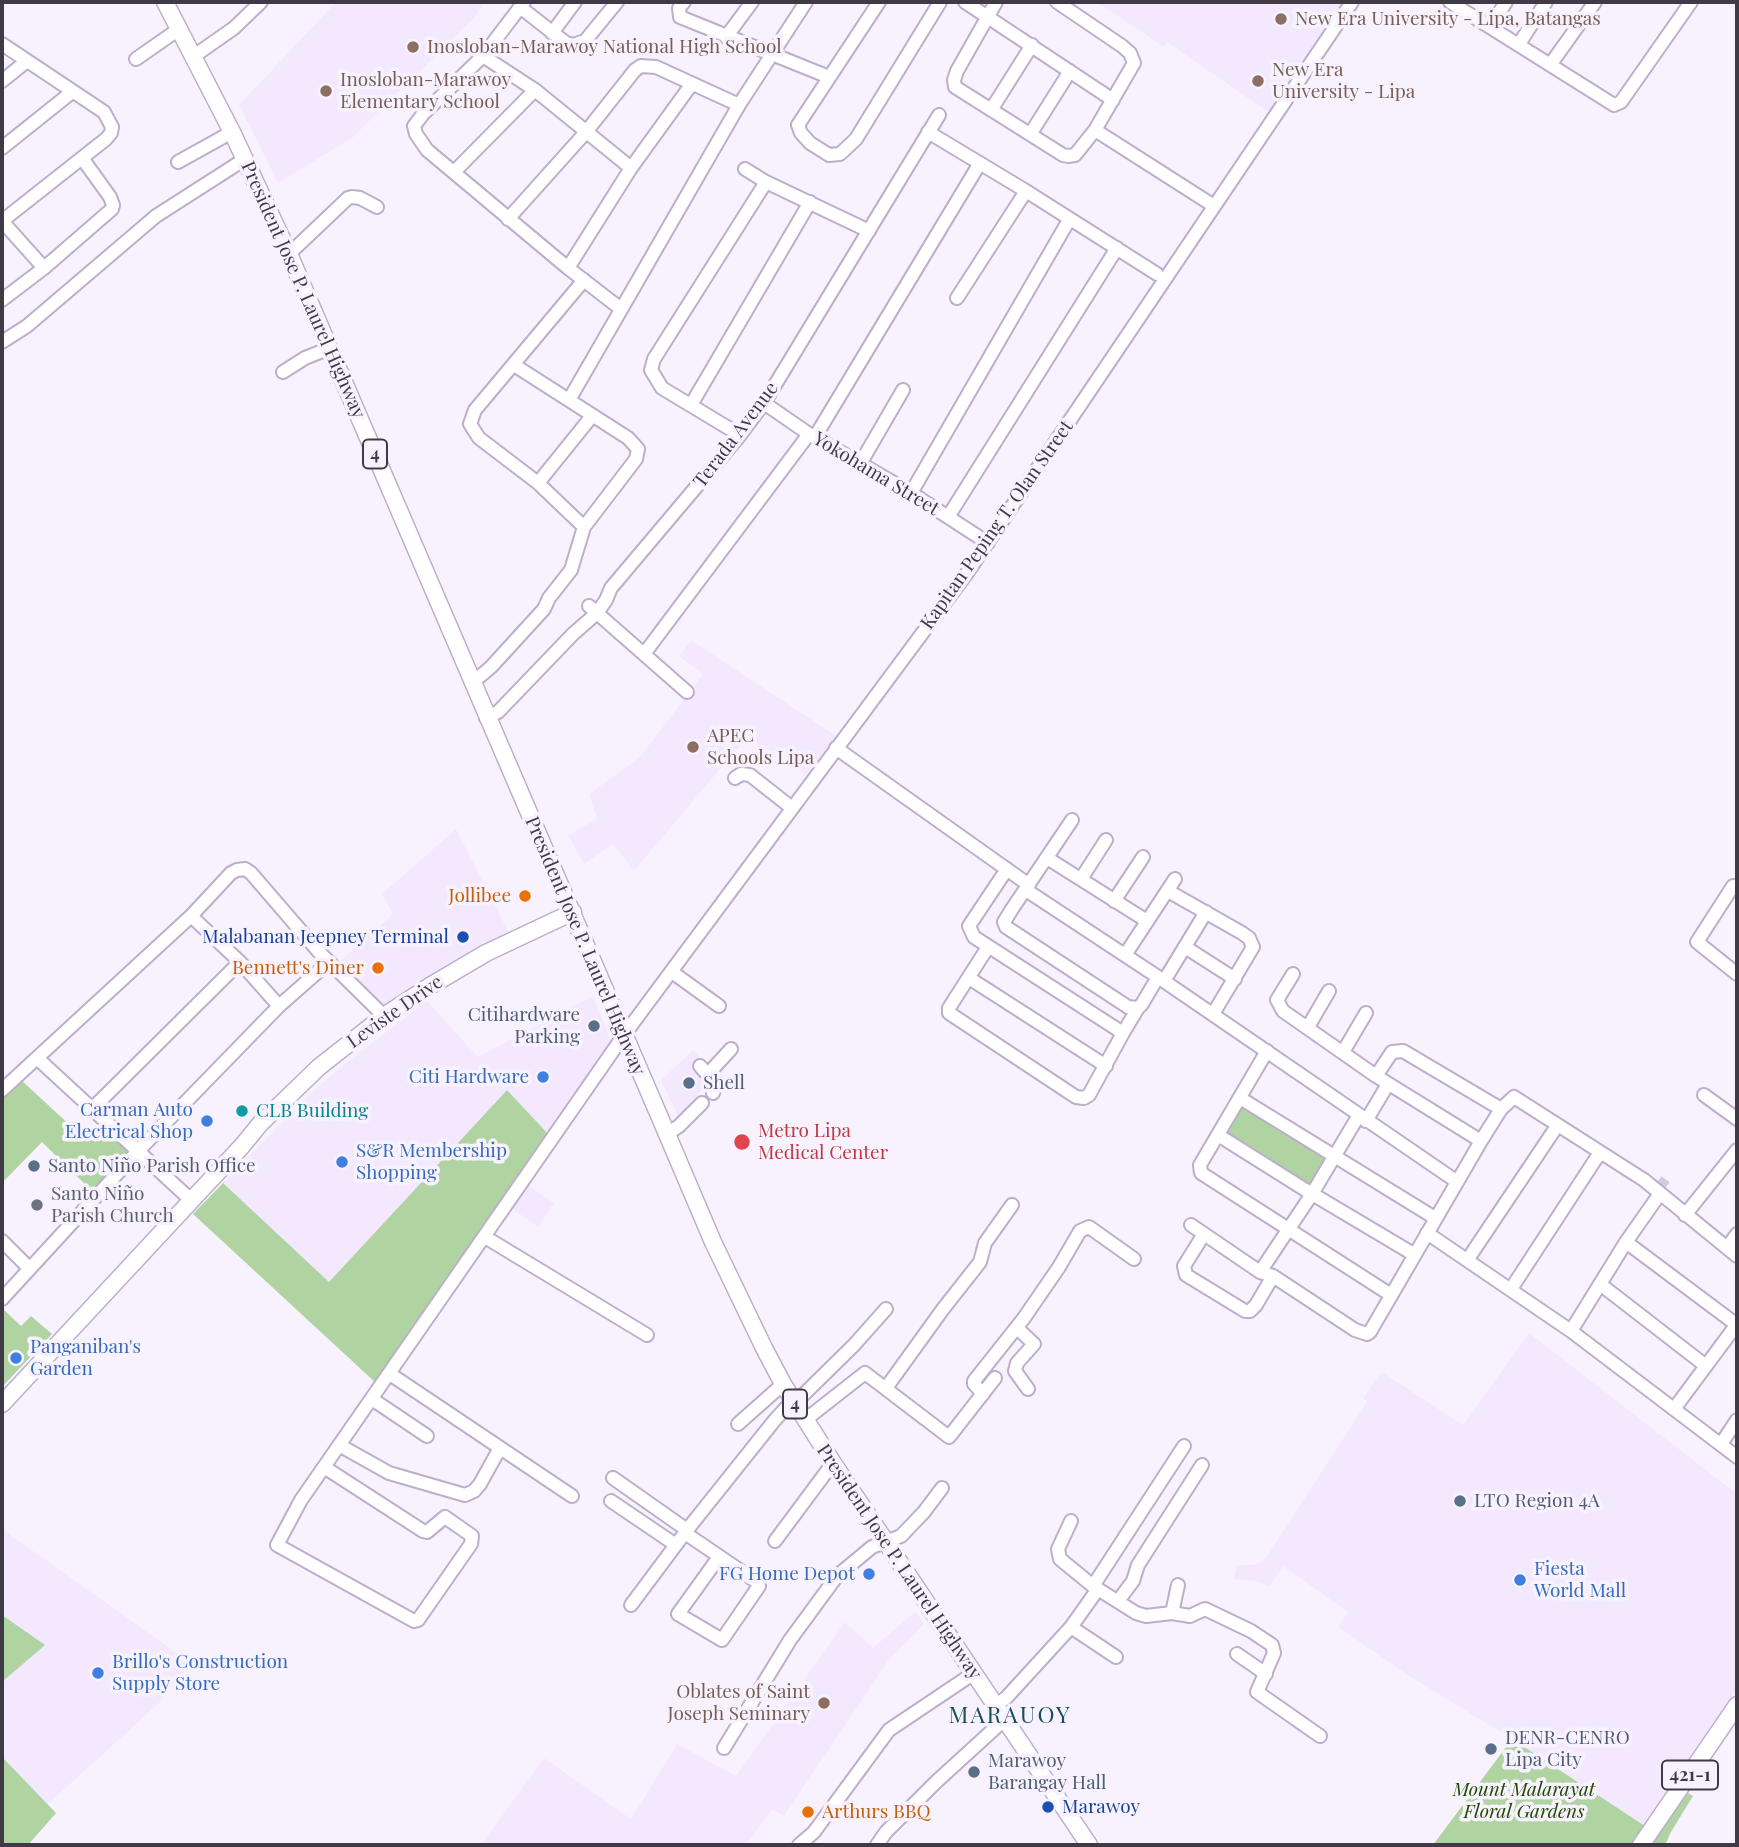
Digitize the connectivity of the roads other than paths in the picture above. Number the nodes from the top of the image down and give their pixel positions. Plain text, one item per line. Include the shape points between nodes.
1 (165, 2) edge
2 (261, 2) edge
3 (575, 2) edge
4 (617, 2) edge
5 (684, 2) edge
6 (752, 2) edge
7 (806, 2) edge
8 (879, 2) edge
9 (940, 2) edge
10 (965, 2) edge
11 (996, 2) edge
12 (1057, 2) edge
13 (1352, 2) edge
14 (1450, 2) edge
15 (1506, 2) edge
16 (1546, 2) edge
17 (1595, 2) edge
18 (1691, 2) edge
19 (522, 5) edge
20 (1464, 5) edge
21 (988, 16) junction
22 (1490, 27) junction
23 (179, 29) junction
24 (552, 33) junction
25 (726, 37) junction
26 (2, 44) edge
27 (1519, 44) junction
28 (1032, 45) junction
29 (772, 54) junction
30 (194, 56) junction
31 (483, 56) junction
32 (136, 59) dead end
33 (27, 61) junction
34 (1550, 65) junction
35 (1070, 71) junction
36 (829, 77) junction
37 (2, 81) edge
38 (691, 85) junction
39 (535, 90) junction
40 (72, 92) junction
41 (1113, 100) junction
42 (739, 105) junction
43 (991, 110) junction
44 (939, 114) dead end
45 (1095, 130) junction
46 (232, 132) junction
47 (586, 132) junction
48 (928, 132) junction
49 (1031, 133) junction
50 (2, 148) edge
51 (82, 158) junction
52 (245, 159) junction
53 (178, 162) dead end
54 (980, 163) junction
55 (631, 168) junction
56 (745, 169) dead end
57 (454, 172) junction
58 (766, 182) junction
59 (1026, 191) junction
60 (810, 202) junction
61 (1214, 206) junction
62 (377, 207) dead end
63 (509, 219) junction
64 (1069, 220) junction
65 (869, 231) junction
66 (1117, 248) junction
67 (289, 254) junction
68 (44, 268) junction
69 (568, 268) junction
70 (1157, 274) dead end
71 (584, 280) junction
72 (4, 294) edge
73 (957, 298) dead end
74 (621, 309) junction
75 (2, 342) edge
76 (330, 348) junction
77 (514, 365) junction
78 (283, 372) dead end
79 (903, 390) dead end
80 (569, 400) junction
81 (764, 403) junction
82 (691, 405) junction
83 (592, 416) junction
84 (740, 435) junction
85 (812, 436) junction
86 (860, 464) junction
87 (538, 483) junction
88 (911, 493) junction
89 (948, 517) junction
90 (584, 527) junction
91 (988, 543) junction
92 (593, 609) junction
93 (644, 654) junction
94 (471, 680) junction
95 (687, 692) dead end
96 (486, 718) junction
97 (836, 748) junction
98 (735, 778) dead end
99 (792, 808) junction
100 (1072, 820) dead end
101 (1106, 840) dead end
102 (1143, 857) dead end
103 (1047, 858) junction
104 (1007, 869) junction
105 (1175, 878) dead end
106 (1081, 879) junction
107 (1733, 886) dead end
108 (1028, 888) junction
109 (1168, 891) junction
110 (1114, 901) junction
111 (1206, 912) junction
112 (191, 916) junction
113 (575, 917) junction
114 (1147, 921) junction
115 (988, 947) junction
116 (1185, 947) junction
117 (1125, 955) junction
118 (240, 962) junction
119 (329, 962) junction
120 (673, 972) junction
121 (1293, 974) dead end
122 (1737, 974) edge
123 (969, 978) junction
124 (1161, 979) junction
125 (1235, 979) junction
126 (1329, 991) dead end
127 (279, 1006) junction
128 (719, 1006) dead end
129 (1138, 1008) junction
130 (1366, 1013) dead end
131 (1213, 1014) junction
132 (384, 1016) junction
133 (1308, 1027) junction
134 (1123, 1033) junction
135 (624, 1035) junction
136 (731, 1049) dead end
137 (1267, 1052) junction
138 (1343, 1052) junction
139 (37, 1058) junction
140 (1106, 1066) junction
141 (1376, 1076) junction
142 (1388, 1084) junction
143 (2, 1090) edge
144 (713, 1093) dead end
145 (1704, 1095) dead end
146 (1240, 1098) junction
147 (702, 1103) dead end
148 (1501, 1109) junction
149 (92, 1110) junction
150 (1362, 1118) junction
151 (1737, 1119) edge
152 (1557, 1126) junction
153 (667, 1134) junction
154 (1218, 1135) junction
155 (1481, 1141) junction
156 (242, 1146) junction
157 (1737, 1150) edge
158 (138, 1151) junction
159 (1600, 1154) junction
160 (1334, 1155) junction
161 (1456, 1181) junction
162 (1661, 1188) junction
163 (1312, 1194) junction
164 (191, 1200) junction
165 (1012, 1205) dead end
166 (1685, 1215) junction
167 (1434, 1218) junction
168 (1191, 1225) dead end
169 (1288, 1231) junction
170 (1427, 1233) junction
171 (1204, 1234) junction
172 (1737, 1234) edge
173 (485, 1237) junction
174 (2, 1241) edge
175 (1626, 1242) junction
176 (1732, 1252) edge
177 (1415, 1255) junction
178 (1134, 1259) dead end
179 (1468, 1259) junction
180 (29, 1268) junction
181 (1266, 1274) junction
182 (1600, 1284) junction
183 (1511, 1289) junction
184 (1391, 1295) junction
185 (2, 1299) edge
186 (886, 1309) dead end
187 (1737, 1325) edge
188 (1017, 1328) junction
189 (1571, 1331) junction
190 (647, 1335) dead end
191 (1706, 1366) junction
192 (390, 1374) junction
193 (995, 1378) dead end
194 (783, 1384) junction
195 (886, 1388) junction
196 (1028, 1389) dead end
197 (983, 1394) junction
198 (372, 1399) junction
199 (794, 1402) junction
200 (2, 1404) edge
201 (1674, 1409) junction
202 (806, 1420) junction
203 (1737, 1420) edge
204 (738, 1424) dead end
205 (427, 1436) dead end
206 (1721, 1444) junction
207 (339, 1445) junction
208 (1184, 1446) dead end
209 (500, 1448) junction
210 (1737, 1457) edge
211 (833, 1463) junction
212 (1202, 1465) dead end
213 (324, 1467) junction
214 (613, 1478) dead end
215 (942, 1488) dead end
216 (572, 1496) dead end
217 (611, 1501) dead end
218 (1071, 1521) dead end
219 (686, 1531) junction
220 (775, 1541) dead end
221 (886, 1543) junction
222 (676, 1545) junction
223 (719, 1558) junction
224 (1178, 1585) dead end
225 (1096, 1588) junction
226 (1118, 1601) junction
227 (631, 1605) dead end
228 (1172, 1613) junction
229 (1071, 1627) junction
230 (1237, 1654) dead end
231 (1116, 1657) dead end
232 (974, 1673) junction
233 (1266, 1674) junction
234 (996, 1705) junction
235 (1737, 1705) edge
236 (1005, 1719) junction
237 (1320, 1736) dead end
238 (724, 1748) dead end
239 (799, 1845) edge
240 (877, 1845) edge
241 (1089, 1845) edge
242 (1641, 1845) edge

1 - 23 main road, President Jose P. Laurel Highway / 4
2 - 30 street
3 - 24 street
4 - 24 street via 585,41 573,45
5 - 25 street via 680,17
6 - 25 street
7 - 29 street
8 - 36 street
9 - 36 street via 856,139 840,154 829,155 810,143 798,125
10 - 21 street
11 - 21 street
12 - 41 street via 1130,53 1134,64
13 - 61 street, Kapitan Peping T. Olan Street
14 - 20 street
15 - 22 street
16 - 27 street
17 - 34 street
18 - 34 street via 1618,104
19 - 24 street
19 - 31 street
20 - 22 street
21 - 28 street
21 - 43 street via 954,80 955,87
22 - 27 street
23 - 30 main road, President Jose P. Laurel Highway / 4
23 - 32 street
25 - 29 street
26 - 33 street
27 - 34 street
28 - 35 street
28 - 43 street
29 - 36 street
29 - 42 street
30 - 46 main road, President Jose P. Laurel Highway / 4
31 - 39 street
31 - 57 street via 414,126 427,150
33 - 37 street
33 - 40 street
35 - 41 street
35 - 49 street
38 - 42 street
38 - 47 street via 656,67 641,66
38 - 55 street
39 - 47 street
39 - 57 street
40 - 50 street
40 - 51 street via 104,112 113,127 106,139
41 - 45 street
42 - 74 street
43 - 49 street
44 - 48 street, Terada Avenue
45 - 49 street via 1075,155 1068,156
45 - 61 street
46 - 52 main road, President Jose P. Laurel Highway / 4
46 - 53 street
47 - 55 street
47 - 63 street
48 - 54 street
48 - 65 street, Terada Avenue
51 - 68 street via 110,197 112,209
51 - 68 street via 2,221
52 - 67 main road, President Jose P. Laurel Highway / 4
52 - 75 street via 156,216
54 - 59 street
54 - 85 street
55 - 69 street
56 - 58 street
57 - 63 street
58 - 60 street
58 - 82 street via 654,359 652,370 662,388
59 - 64 street
59 - 73 street
60 - 65 street
60 - 82 street
61 - 91 street, Kapitan Peping T. Olan Street
62 - 67 street via 360,198 348,198
63 - 69 street
64 - 66 street
64 - 88 street
65 - 81 street, Terada Avenue
66 - 70 street
66 - 89 street
67 - 76 main road, President Jose P. Laurel Highway / 4
68 - 72 street
69 - 71 street
71 - 74 street
71 - 77 street
74 - 80 street
76 - 78 street
76 - 94 main road, President Jose P. Laurel Highway / 4
77 - 80 street
77 - 87 street via 475,410 470,424 479,438
79 - 86 street
80 - 83 street
81 - 84 street, Terada Avenue
81 - 85 street, Yokohama Street
82 - 84 street
83 - 87 street
83 - 90 street via 638,449
84 - 92 street, Terada Avenue via 611,588 606,600
85 - 86 street, Yokohama Street
85 - 93 street
86 - 88 street, Yokohama Street
87 - 90 street
88 - 89 street, Yokohama Street
89 - 91 street, Yokohama Street
90 - 94 street via 571,570
91 - 97 street, Kapitan Peping T. Olan Street
92 - 93 street
92 - 96 street, Terada Avenue via 498,712
93 - 95 street
94 - 96 main road, President Jose P. Laurel Highway / 4
96 - 113 main road, President Jose P. Laurel Highway / 4
97 - 99 street, Kapitan Peping T. Olan Street
97 - 104 street
98 - 99 street via 750,775
99 - 120 street, Kapitan Peping T. Olan Street
100 - 103 street
101 - 106 street
102 - 110 street
103 - 106 street
103 - 108 street
104 - 108 street
104 - 115 street via 969,926 974,937
105 - 109 street
106 - 110 street
107 - 122 street via 1697,942
108 - 117 street
108 - 129 street via 1004,922 1006,927 1119,1002
109 - 111 street
109 - 114 street
110 - 114 street
111 - 116 street
111 - 125 street via 1250,938 1253,947
112 - 118 street
112 - 119 street via 231,873 245,869
112 - 139 street
113 - 132 main road, Leviste Drive via 475,959
113 - 135 main road, President Jose P. Laurel Highway / 4
113 - 156 main road, Leviste Drive via 489,957 418,999 332,1063
114 - 117 street
115 - 123 street
115 - 134 street
116 - 124 street
116 - 125 street
117 - 124 street
118 - 127 street
118 - 149 street
119 - 127 street
119 - 132 street
120 - 128 street
120 - 135 street, Kapitan Peping T. Olan Street
121 - 133 street via 1277,1000
123 - 140 street
123 - 140 street via 949,1013 1054,1083 1084,1098
124 - 129 street
124 - 131 street
125 - 131 street
126 - 133 street
127 - 158 street
129 - 134 street
130 - 138 street
131 - 137 street
132 - 156 main road, Leviste Drive via 306,1079
133 - 138 street
134 - 140 street
135 - 153 main road, President Jose P. Laurel Highway / 4
135 - 173 street, Kapitan Peping T. Olan Street
136 - 144 street via 704,1070 716,1084
137 - 146 street
137 - 150 street
138 - 141 street
139 - 143 street
139 - 149 street
141 - 142 street
141 - 148 street via 1392,1052 1403,1051
142 - 150 street
142 - 155 street
145 - 151 street
146 - 154 street
146 - 160 street
147 - 153 street
148 - 152 street via 1514,1097
148 - 155 street
149 - 158 street
150 - 160 street
150 - 161 street
152 - 159 street
152 - 179 street
153 - 194 main road, President Jose P. Laurel Highway / 4 via 728,1274
154 - 163 street
154 - 169 street via 1200,1165 1201,1173
155 - 161 street
156 - 164 main road, Leviste Drive
157 - 166 street
158 - 164 street
158 - 180 street
159 - 162 street
159 - 183 street
160 - 163 street
160 - 167 street
161 - 167 street
162 - 166 street
162 - 175 street
163 - 169 street
163 - 177 street
164 - 200 main road, Leviste Drive
165 - 195 street via 985,1243 980,1262
166 - 176 street
167 - 170 street
168 - 171 street
169 - 181 street
169 - 184 street
170 - 177 street
170 - 179 street
171 - 181 street
171 - 181 street via 1184,1270 1186,1275 1250,1311
172 - 176 street
173 - 190 street
173 - 192 street, Kapitan Peping T. Olan Street
174 - 180 street
175 - 182 street
175 - 187 street
177 - 184 street
178 - 188 street via 1085,1227
179 - 183 street
180 - 185 street
181 - 184 street via 1362,1334 1370,1332
182 - 189 street
182 - 191 street
183 - 189 street
186 - 199 street
187 - 191 street
188 - 196 street via 1034,1344 1015,1371
188 - 197 street via 974,1381
189 - 201 street
191 - 201 street
192 - 198 street, Kapitan Peping T. Olan Street
192 - 209 street
193 - 197 street
194 - 199 main road, President Jose P. Laurel Highway / 4
194 - 204 street
195 - 197 street via 949,1437
195 - 202 street via 865,1373
198 - 205 street
198 - 207 street, Kapitan Peping T. Olan Street
199 - 202 main road, President Jose P. Laurel Highway / 4
199 - 219 street
201 - 206 street
202 - 211 main road, President Jose P. Laurel Highway / 4
203 - 206 street
206 - 210 street
207 - 209 street via 389,1473 465,1495 480,1485
207 - 213 street, Kapitan Peping T. Olan Street
208 - 225 street
209 - 216 street
211 - 220 street
211 - 221 main road, President Jose P. Laurel Highway / 4
212 - 226 street
213 - 213 street, Kapitan Peping T. Olan Street via 277,1545 418,1620 472,1536 445,1517 423,1531
214 - 219 street
215 - 221 street via 901,1536
217 - 222 street
218 - 225 street via 1058,1554
219 - 222 street
219 - 223 street
221 - 232 main road, President Jose P. Laurel Highway / 4
221 - 238 street via 872,1547 832,1582 790,1640
222 - 227 street
223 - 223 street via 759,1586 722,1640 678,1614
224 - 228 street
225 - 226 street
225 - 229 street
226 - 228 street via 1146,1616
228 - 233 street via 1196,1615 1208,1609 1261,1637 1274,1647
229 - 231 street
229 - 234 street
230 - 233 street
232 - 234 main road, President Jose P. Laurel Highway / 4
232 - 239 street via 889,1730 814,1832
233 - 237 street via 1258,1694
234 - 236 main road, President Jose P. Laurel Highway / 4
235 - 242 main road, 421-1
236 - 240 street via 936,1782
236 - 241 main road, President Jose P. Laurel Highway / 4

